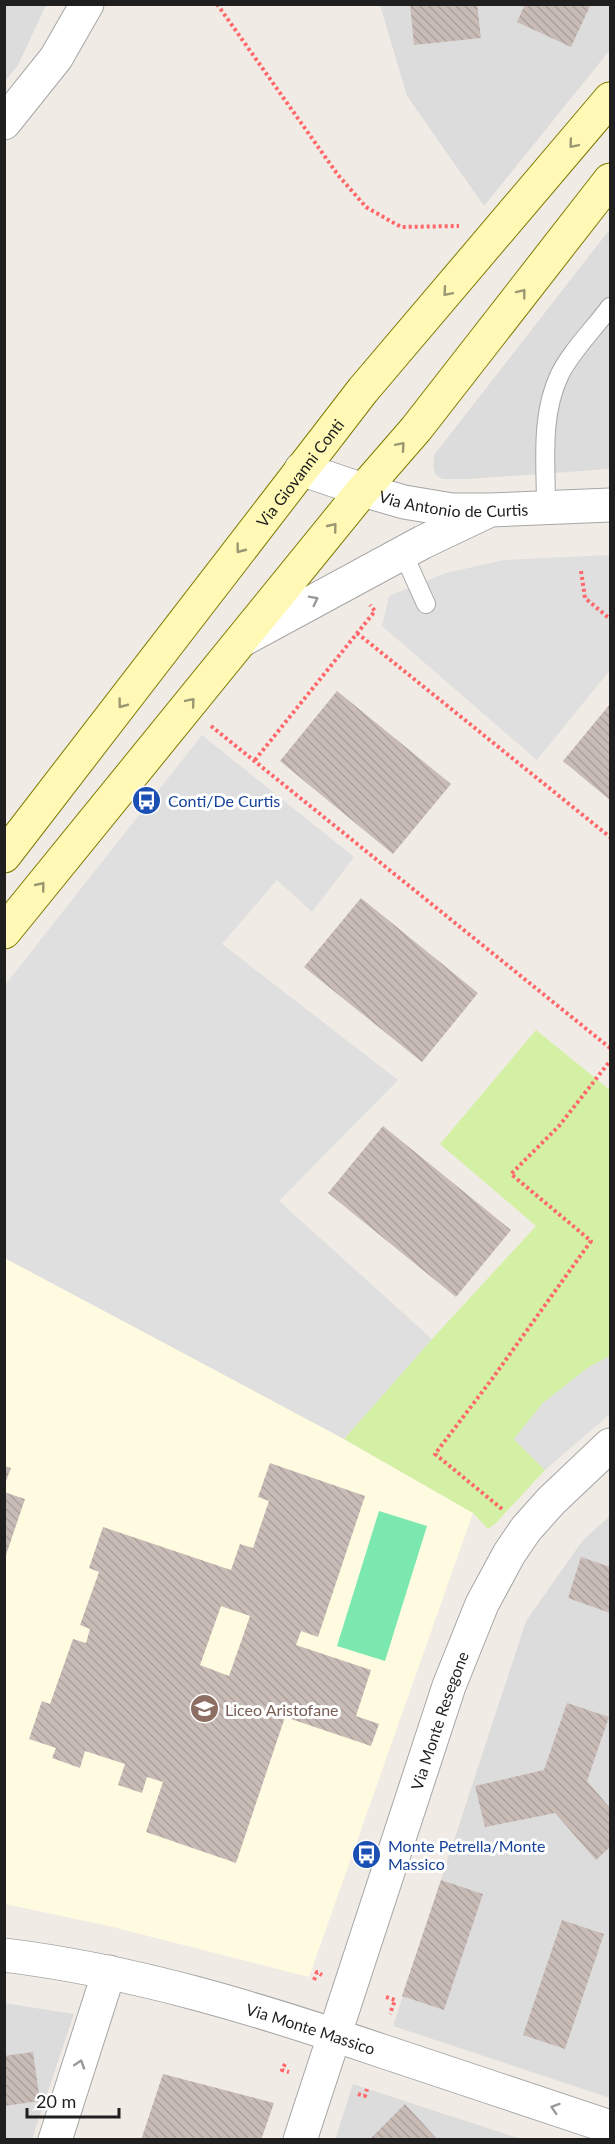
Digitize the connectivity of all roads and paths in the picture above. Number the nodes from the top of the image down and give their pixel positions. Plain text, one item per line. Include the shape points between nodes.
1 (87, 4) edge
2 (217, 4) edge
3 (610, 99) edge
4 (4, 123) edge
5 (610, 180) edge
6 (510, 218) junction
7 (610, 308) edge
8 (301, 469) junction
9 (363, 490) junction
10 (610, 505) edge
11 (546, 507) junction
12 (490, 510) junction
13 (403, 553) junction
14 (582, 571) dead end
15 (351, 582) junction
16 (426, 604) dead end
17 (610, 619) edge
18 (357, 633) junction
19 (244, 639) junction
20 (188, 706) junction
21 (255, 760) junction
22 (610, 837) edge
23 (4, 856) edge
24 (4, 932) edge
25 (610, 1048) edge
26 (610, 1061) edge
27 (610, 1445) edge
28 (526, 1529) junction
29 (4, 1955) edge
30 (109, 1972) junction
31 (386, 1996) dead end
32 (390, 2014) dead end
33 (334, 2034) junction
34 (367, 2089) dead end
35 (358, 2094) dead end
36 (608, 2131) edge
37 (56, 2139) edge
38 (300, 2139) edge

1 - 4 street via 56,58
2 - 6 path via 338,175 366,207 401,228 456,226
3 -> 6 main road, Via Giovanni Conti
9 -> 5 main road via 416,429
6 -> 8 main road, Via Giovanni Conti
7 - 11 lane via 560,374 550,400 546,425
8 - 9 street, Via Antonio de Curtis
8 -> 23 main road, Via Giovanni Conti
9 - 12 street, Via Antonio de Curtis via 423,506
19 -> 9 main road
10 - 11 street, Via Antonio de Curtis
11 - 12 street, Via Antonio de Curtis
12 - 13 street
13 - 15 street
13 - 16 lane
14 - 17 path via 585,598
15 - 18 path via 375,611
19 -> 15 street
18 - 21 path
18 - 22 path
20 -> 19 main road
20 - 21 path
24 -> 20 main road
21 - 25 path
26 - 28 path via 559,1126 511,1174 591,1241 435,1454
27 - 28 street, Via Monte Resegone
28 - 33 street, Via Monte Resegone via 492,1584 457,1667
29 - 30 street, Via Monte Massico
30 - 33 street, Via Monte Massico via 218,1998
37 -> 30 street
31 - 32 path via 395,2000
36 -> 33 street, Via Monte Massico
33 - 38 street, Via Monte Resegone
34 - 35 path via 365,2096

